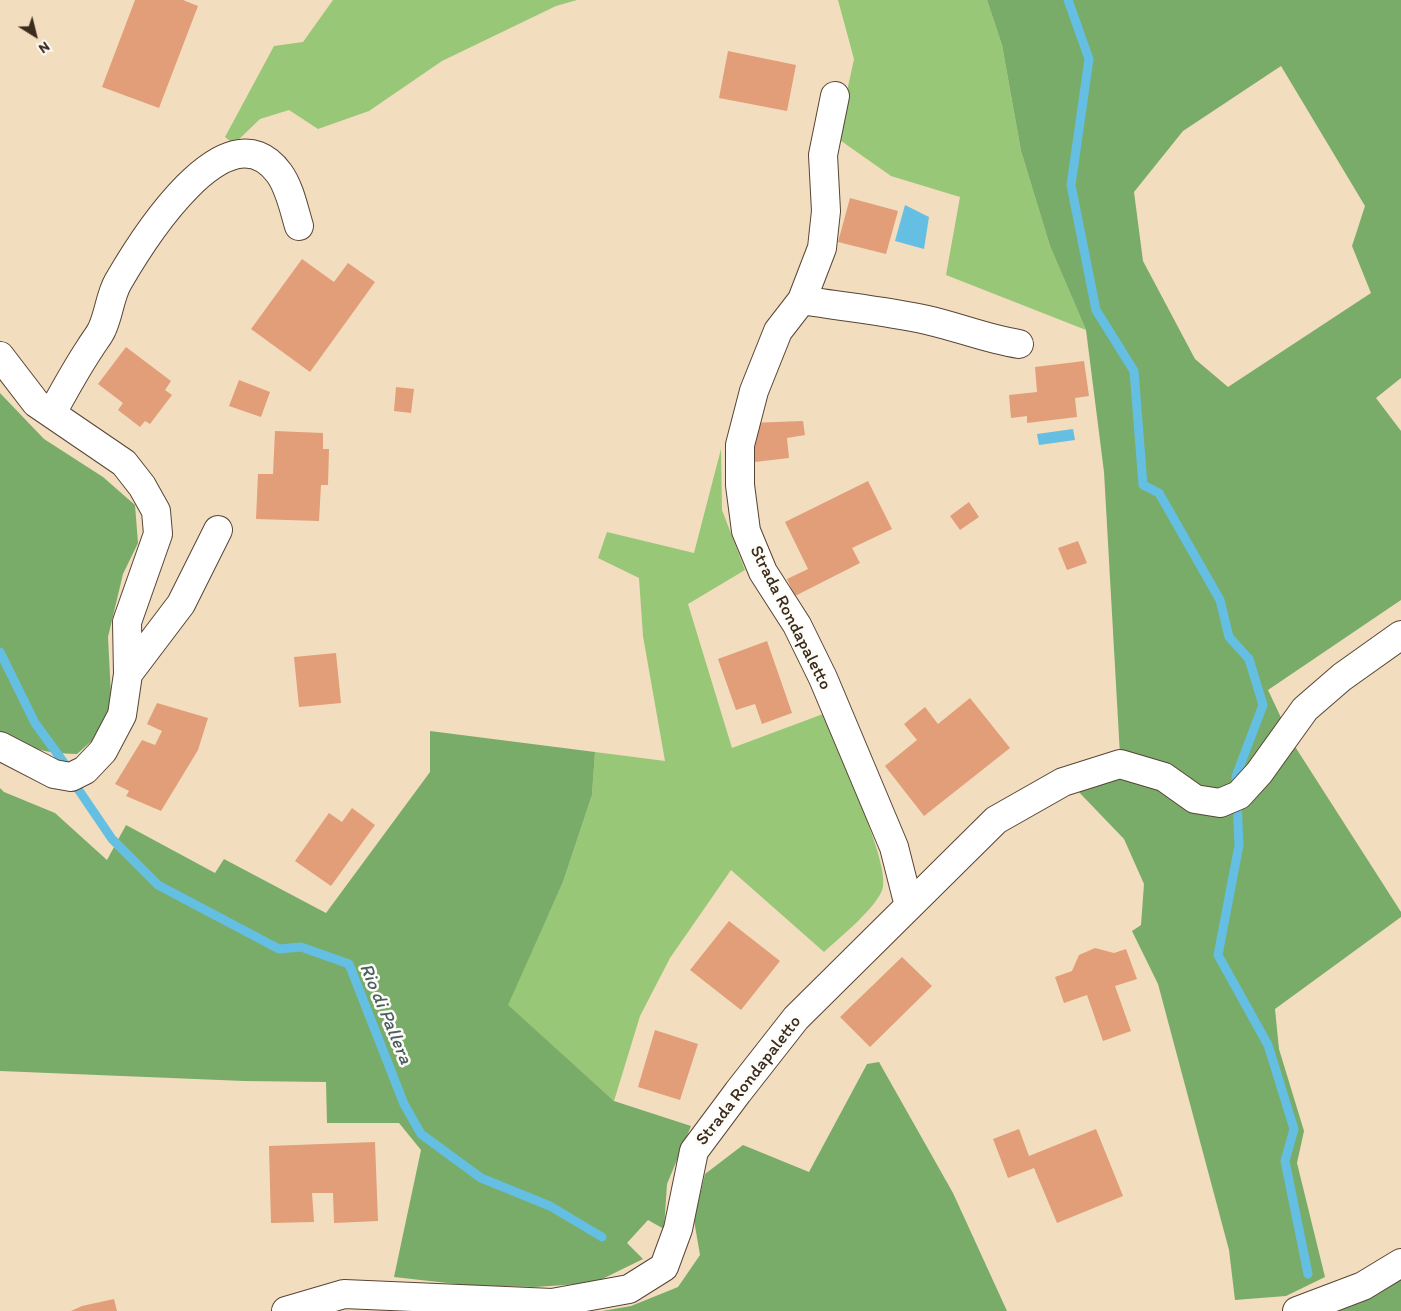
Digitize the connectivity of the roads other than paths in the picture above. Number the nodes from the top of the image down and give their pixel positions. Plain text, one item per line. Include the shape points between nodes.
1 (835, 96) dead end
2 (299, 226) dead end
3 (802, 300) junction
4 (1019, 344) dead end
5 (0, 356) edge
6 (52, 413) junction
7 (218, 530) dead end
8 (1401, 635) edge
9 (128, 674) junction
10 (0, 746) edge
11 (909, 906) junction
12 (1401, 1263) edge
13 (286, 1311) edge
14 (1297, 1311) edge

1 - 3 street, Strada Rondapaletto via 823,155 826,211 822,248
2 - 6 street via 291,198 279,174 263,159 245,154 220,160 202,172 178,194 116,284 102,330
3 - 4 street via 929,320
3 - 11 street, Strada Rondapaletto via 778,331 754,391 740,445 740,485 746,531 763,572 797,625 823,678 894,847
5 - 6 street via 36,403
6 - 9 street via 124,463 156,511 158,534 127,622
7 - 9 street via 181,604
8 - 11 street, Strada Rondapaletto via 1342,677 1305,709 1259,772 1230,799 1195,799 1164,777 1120,764 1063,782 996,820
9 - 10 street via 122,715 103,751 85,770 72,778 54,774
11 - 13 street, Strada Rondapaletto via 796,1018 694,1152 678,1229 664,1267 629,1290 552,1303 344,1294
12 - 14 street via 1363,1286

